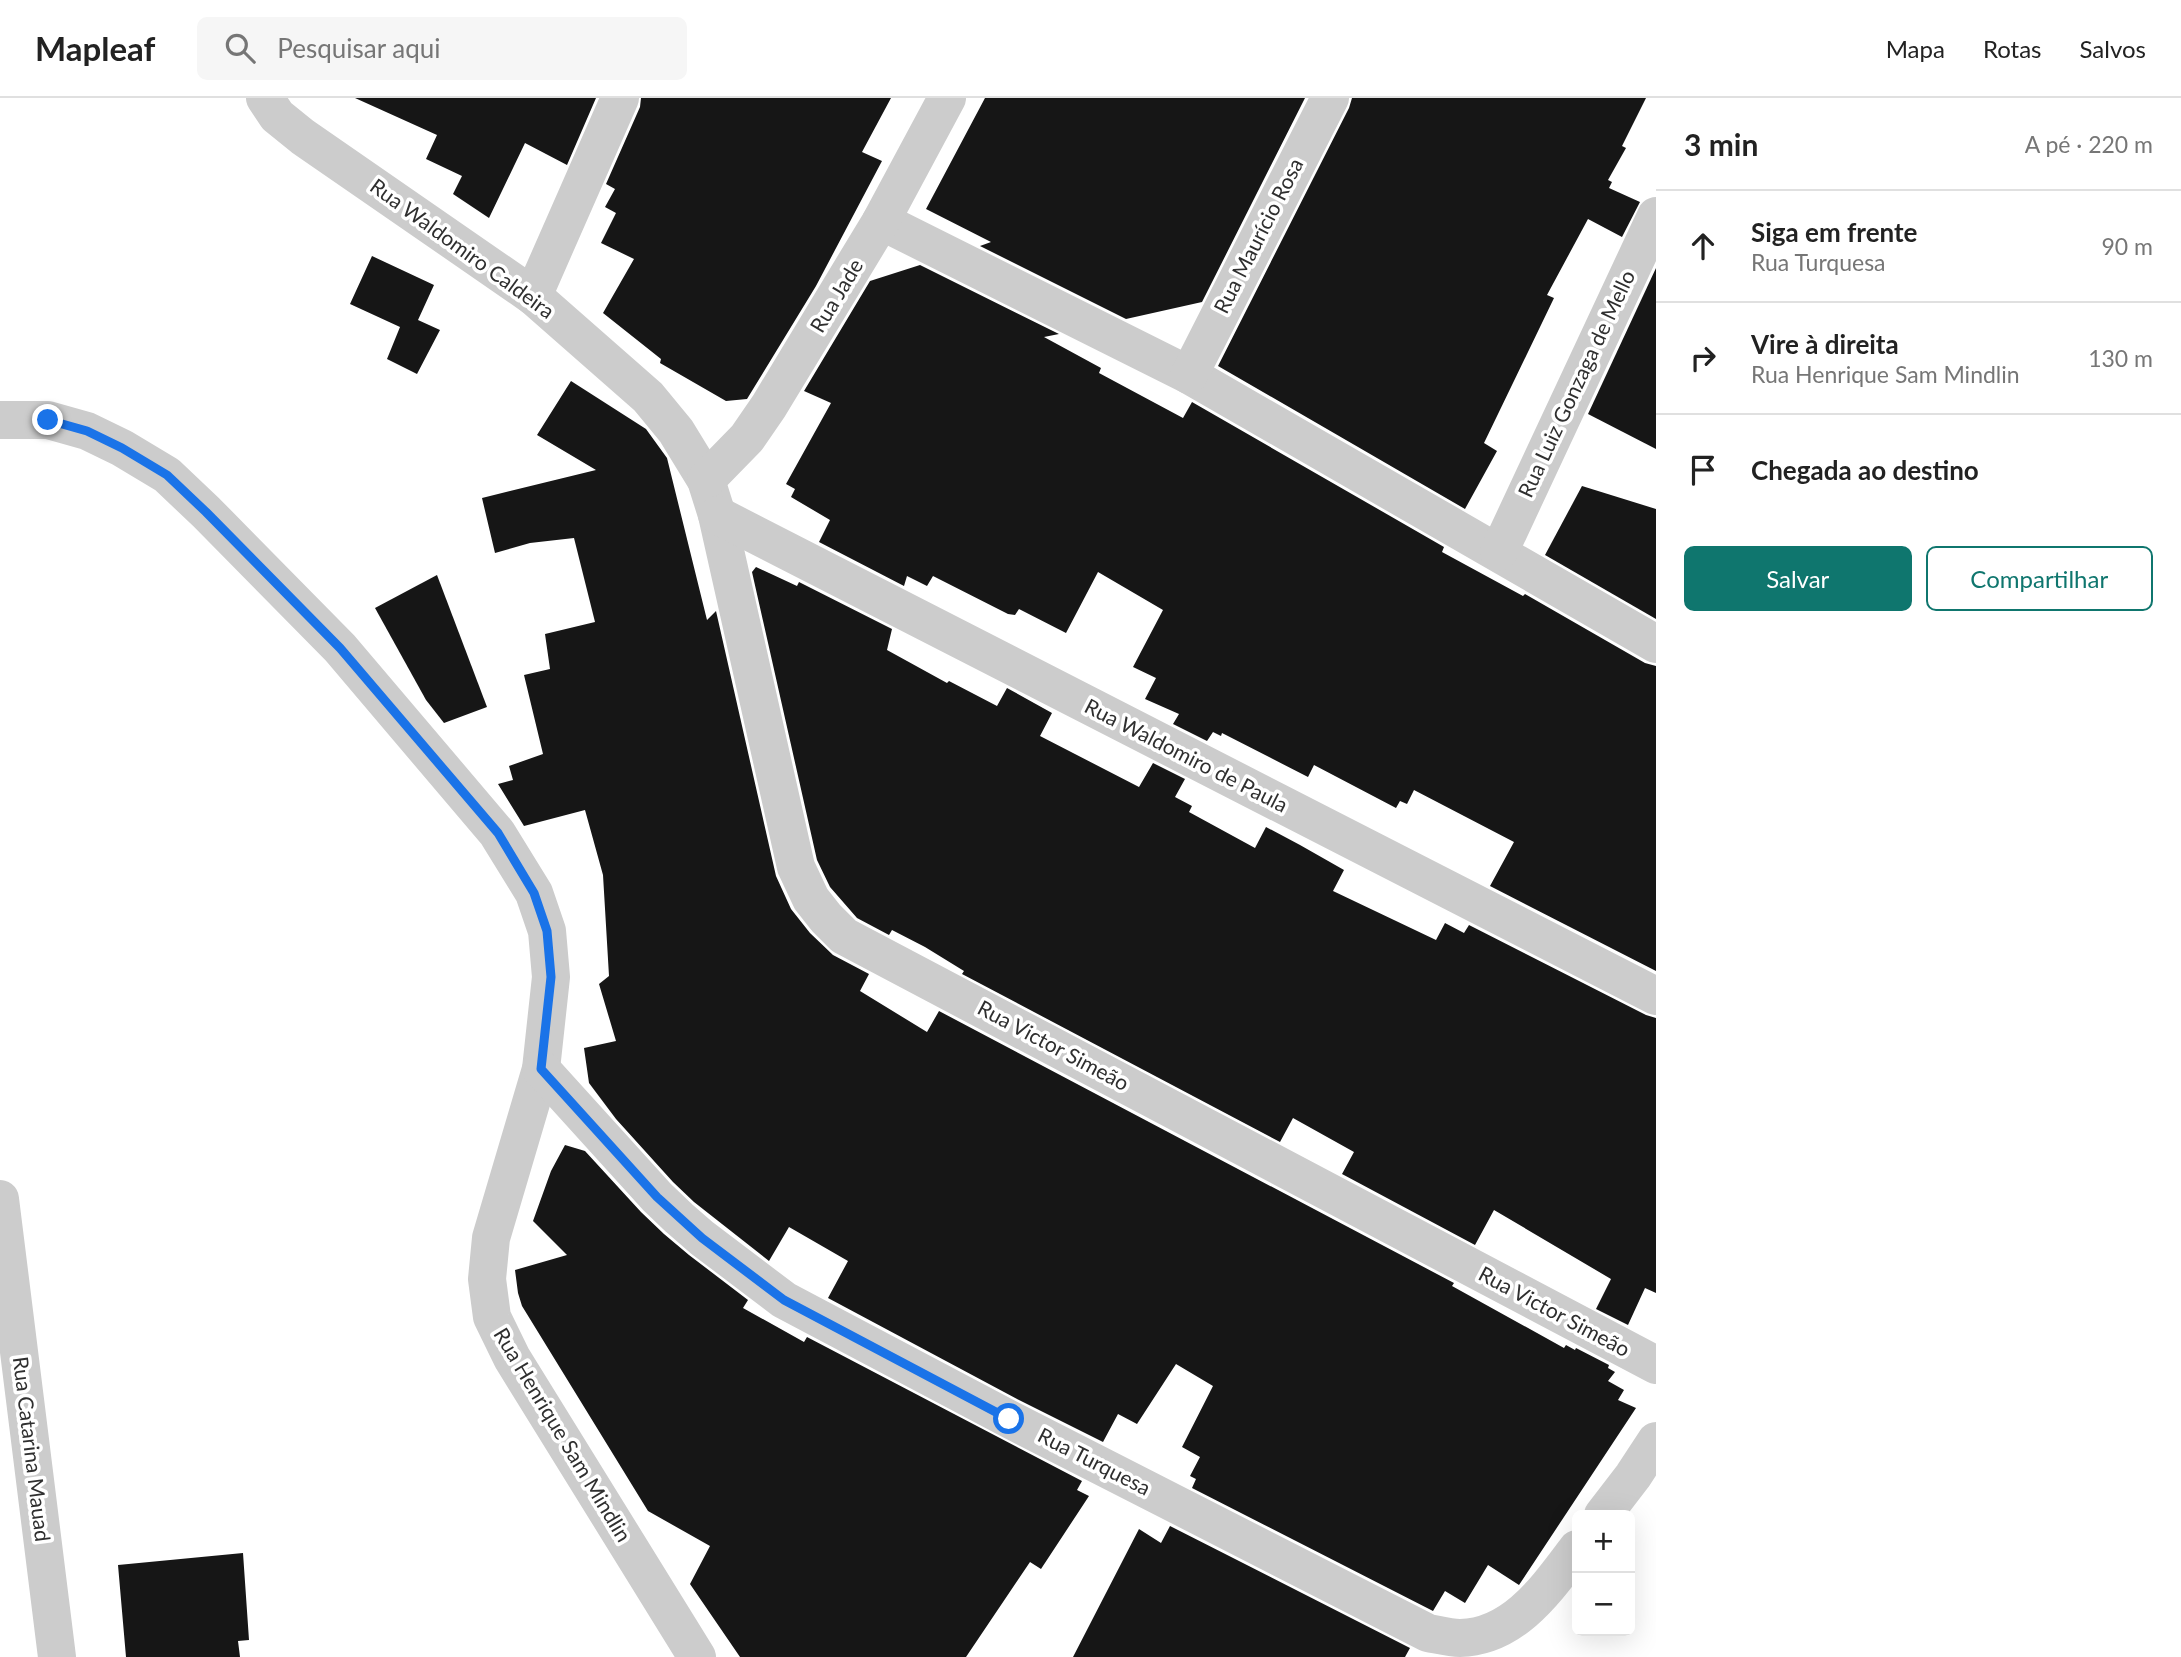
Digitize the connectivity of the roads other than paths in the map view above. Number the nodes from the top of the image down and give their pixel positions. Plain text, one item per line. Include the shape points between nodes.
1 (265, 98) edge
2 (620, 98) edge
3 (947, 98) edge
4 (1330, 98) edge
5 (1656, 216) edge
6 (881, 221) junction
7 (533, 296) junction
8 (1189, 375) junction
9 (0, 420) edge
10 (712, 497) junction
11 (1499, 552) junction
12 (1656, 644) edge
13 (1656, 996) edge
14 (541, 1069) junction
15 (0, 1199) edge
16 (1656, 1366) edge
17 (1656, 1441) edge
18 (1607, 1510) edge
19 (1572, 1555) edge
20 (57, 1657) edge
21 (697, 1657) edge

1 - 7 street, Rua Waldomiro Caldeira via 277,116 303,138
2 - 7 street
3 - 6 street, Rua Jade
4 - 8 street, Rua Maurício Rosa
5 - 11 street, Rua Luiz Gonzaga de Mello
6 - 8 street
6 - 10 street, Rua Jade
7 - 10 street, Rua Waldomiro Caldeira via 648,397 676,431
8 - 11 street
9 - 14 street, Rua Henrique Sam Mindlin via 48,420 87,431 167,475 340,648 498,833 534,893 547,931 551,977
10 - 13 street, Rua Waldomiro de Paula
10 - 16 street, Rua Victor Simeão via 796,867 811,899 845,936
11 - 12 street
14 - 19 street, Rua Turquesa via 679,1218 784,1300 1428,1633 1461,1638 1514,1620
14 - 21 street, Rua Henrique Sam Mindlin via 491,1238 487,1279 492,1317 512,1358
15 - 20 street, Rua Catarina Mauad
17 - 18 street

